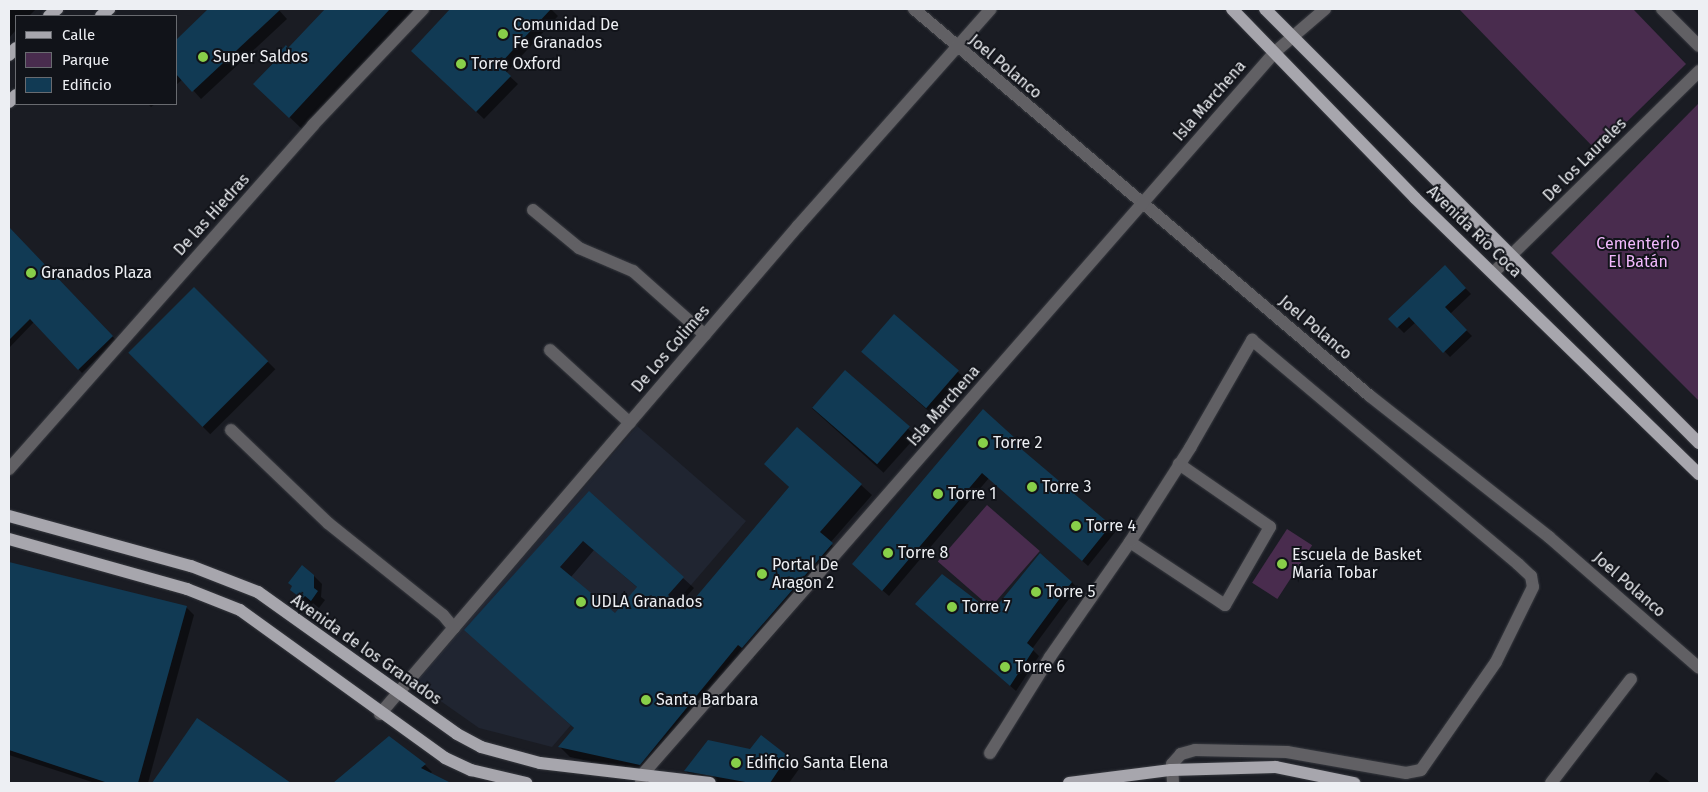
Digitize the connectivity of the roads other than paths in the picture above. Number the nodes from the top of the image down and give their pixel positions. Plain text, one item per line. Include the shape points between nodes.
1 (423, 9) edge
2 (914, 9) edge
3 (990, 9) edge
4 (1232, 9) edge
5 (1265, 9) edge
6 (1325, 9) edge
7 (1662, 9) edge
8 (1293, 38) junction
9 (1699, 46) edge
10 (957, 48) junction
11 (1275, 52) junction
12 (1699, 71) edge
13 (1142, 204) junction
14 (533, 210) dead end
15 (1513, 254) junction
16 (1494, 273) junction
17 (705, 335) junction
18 (550, 350) dead end
19 (630, 423) junction
20 (231, 430) dead end
21 (1699, 443) edge
22 (1179, 464) junction
23 (9, 469) edge
24 (1699, 474) edge
25 (9, 516) edge
26 (9, 539) edge
27 (1130, 542) junction
28 (454, 628) junction
29 (1699, 668) edge
30 (1631, 679) dead end
31 (398, 693) junction
32 (380, 714) junction
33 (990, 753) dead end
34 (1171, 770) junction
35 (642, 779) edge
36 (526, 783) edge
37 (710, 783) edge
38 (1069, 783) edge
39 (1173, 783) edge
40 (1354, 783) edge
41 (1551, 783) edge

1 - 23 street, De las Hiedras via 313,125
2 - 10 street, Joel Polanco
3 - 10 street, De Los Colimes
4 - 11 main road, Avenida Río Coca
5 - 8 main road, Avenida Río Coca
6 - 8 street, Isla Marchena
7 - 9 street
8 - 11 street, Isla Marchena
8 - 15 main road, Avenida Río Coca
10 - 13 street, Joel Polanco
10 - 17 street, De Los Colimes
11 - 13 street, Isla Marchena
11 - 16 main road, Avenida Río Coca via 1415,198
12 - 15 street, De los Laureles
13 - 29 street, Joel Polanco via 1370,396 1549,536
13 - 35 street, Isla Marchena
14 - 17 street via 579,248 633,271
15 - 16 street, De los Laureles
15 - 21 main road, Avenida Río Coca
16 - 24 main road, Avenida Río Coca
17 - 19 street, De Los Colimes
18 - 19 street
19 - 28 street, De Los Colimes
20 - 28 street via 328,524 443,615
22 - 27 street
22 - 27 street via 1270,526 1225,605
22 - 34 street via 1252,340 1532,576 1533,587 1496,662 1421,770 1406,772 1287,752 1243,750 1189,751 1181,754
25 - 31 main road, Avenida de los Granados via 191,566 258,592
26 - 32 main road via 187,589 240,610
27 - 33 street via 1050,656
28 - 31 street, De Los Colimes
30 - 41 street
31 - 32 street, De Los Colimes
31 - 35 main road, Avenida de los Granados via 481,748 540,764
32 - 36 main road via 444,758 472,770
34 - 38 main road
34 - 39 street
34 - 40 main road via 1276,767
35 - 37 main road, Avenida de los Granados

